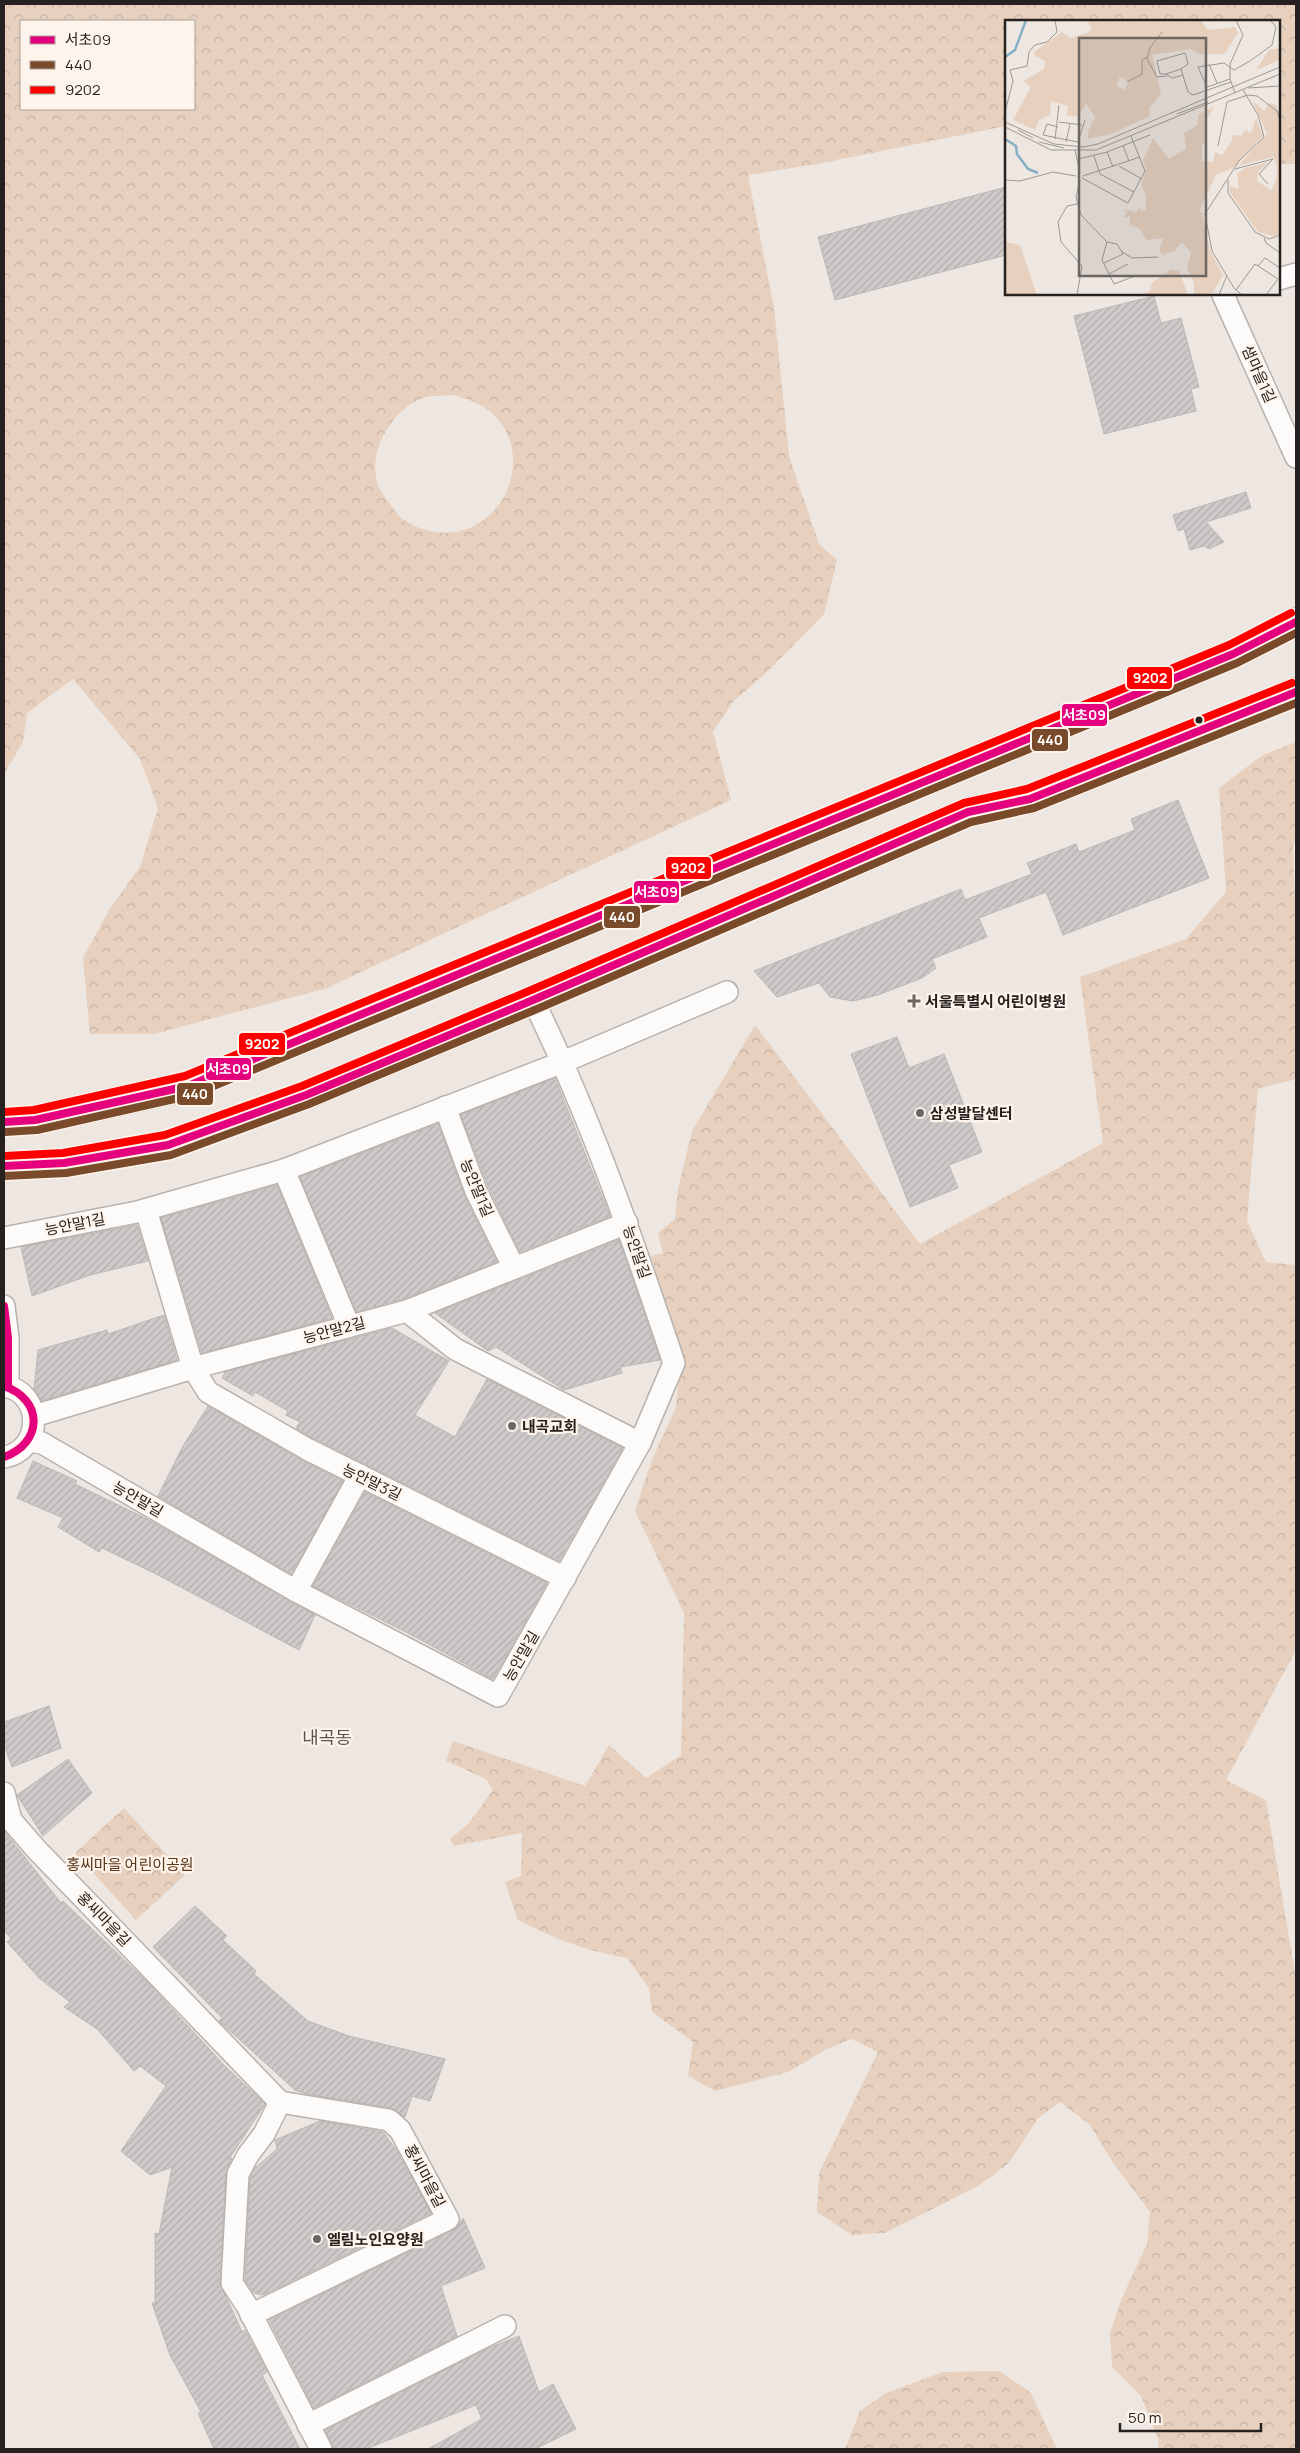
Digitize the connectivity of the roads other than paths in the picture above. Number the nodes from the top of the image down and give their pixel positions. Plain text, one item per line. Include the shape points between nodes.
1 (1296, 274) edge
2 (1280, 279) edge
3 (1223, 295) edge
4 (1296, 457) edge
5 (1296, 622) edge
6 (1296, 692) edge
7 (727, 992) dead end
8 (533, 1000) junction
9 (563, 1062) junction
10 (445, 1107) junction
11 (4, 1122) edge
12 (4, 1166) edge
13 (284, 1170) junction
14 (146, 1210) junction
15 (627, 1223) junction
16 (4, 1238) edge
17 (514, 1268) junction
18 (4, 1306) edge
19 (407, 1311) junction
20 (349, 1326) junction
21 (193, 1368) junction
22 (6, 1387) edge
23 (34, 1416) junction
24 (29, 1441) junction
25 (640, 1443) junction
26 (5, 1459) edge
27 (360, 1475) junction
28 (565, 1578) junction
29 (296, 1591) junction
30 (4, 1793) edge
31 (280, 2102) junction
32 (251, 2315) junction
33 (505, 2326) dead end
34 (308, 2425) junction
35 (321, 2449) edge

1 - 2 street
3 - 4 street, 샘마을1길
5 - 11 main road via 1233,654 188,1086 35,1120
6 - 8 main road via 1030,799 968,812
7 - 9 street
8 - 9 street, 능안말길
8 - 12 main road via 306,1094 168,1146 64,1163
9 - 10 street, 능안말1길
9 - 15 street, 능안말길
10 - 13 street, 능안말1길
10 - 17 street, 능안말1길 via 476,1191
13 - 14 street, 능안말1길
13 - 20 street
14 - 16 street, 능안말1길
14 - 21 street
15 - 17 street, 능안말2길
15 - 25 street, 능안말길 via 674,1363
17 - 19 street, 능안말2길
18 - 22 street via 8,1338
19 - 20 street, 능안말2길
19 - 25 street via 455,1349
20 - 21 street, 능안말2길
21 - 23 street, 능안말2길
21 - 27 street, 능안말3길 via 208,1392
22 - 23 street via 28,1400
23 - 24 street
24 - 26 street
24 - 29 street, 능안말길 via 42,1443
25 - 28 street, 능안말길
27 - 28 street, 능안말3길
27 - 29 street
28 - 29 street, 능안말길 via 498,1696
30 - 31 street, 홍씨마을길 via 11,1820 36,1849
31 - 32 street via 238,2174 232,2283
31 - 32 street, 홍씨마을길 via 389,2120 400,2130 448,2218
32 - 34 street
33 - 34 street
34 - 35 street

